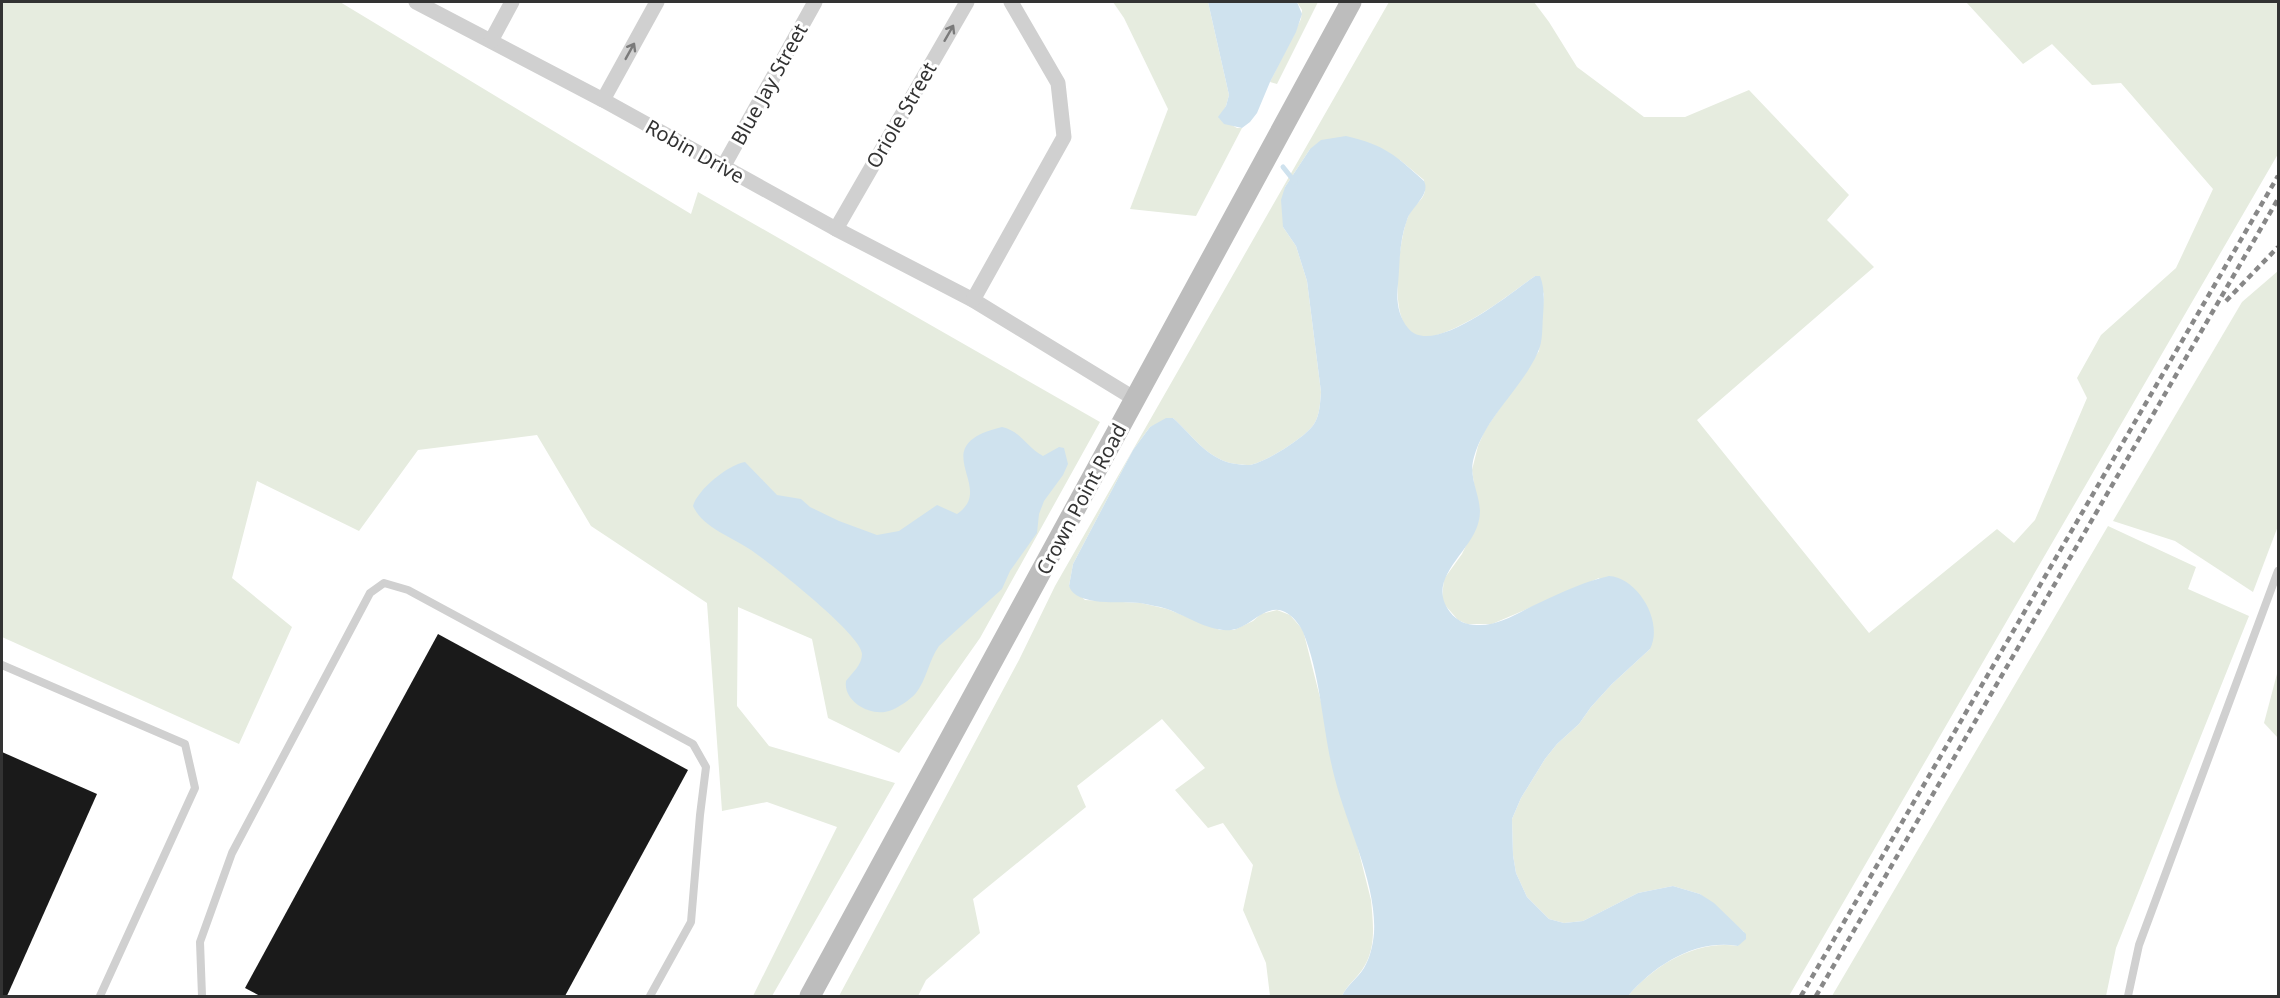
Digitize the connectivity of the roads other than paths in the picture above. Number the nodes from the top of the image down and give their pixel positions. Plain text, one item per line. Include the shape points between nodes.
1 (416, 2) edge
2 (512, 2) edge
3 (657, 2) edge
4 (815, 2) edge
5 (967, 2) edge
6 (1011, 2) edge
7 (1351, 2) edge
8 (491, 41) junction
9 (603, 100) junction
10 (723, 167) junction
11 (836, 229) junction
12 (973, 300) junction
13 (1135, 399) junction
14 (2278, 571) edge
15 (2, 665) edge
16 (100, 996) edge
17 (202, 996) edge
18 (650, 996) edge
19 (810, 996) edge
20 (2127, 996) edge

1 - 8 street, Robin Drive
2 - 8 street
9 -> 3 street
4 - 10 street, Blue Jay Street
11 -> 5 street, Oriole Street
6 - 12 street via 1058,83 1064,137
7 - 13 main road, Crown Point Road
8 - 9 street, Robin Drive
9 - 10 street, Robin Drive
10 - 11 street, Robin Drive
11 - 12 street, Robin Drive
12 - 13 street, Robin Drive
13 - 19 main road, Crown Point Road
14 - 20 lane via 2139,945
15 - 16 lane via 185,744 195,788
17 - 18 lane via 200,942 232,853 370,593 384,583 408,590 693,744 706,767 691,922

